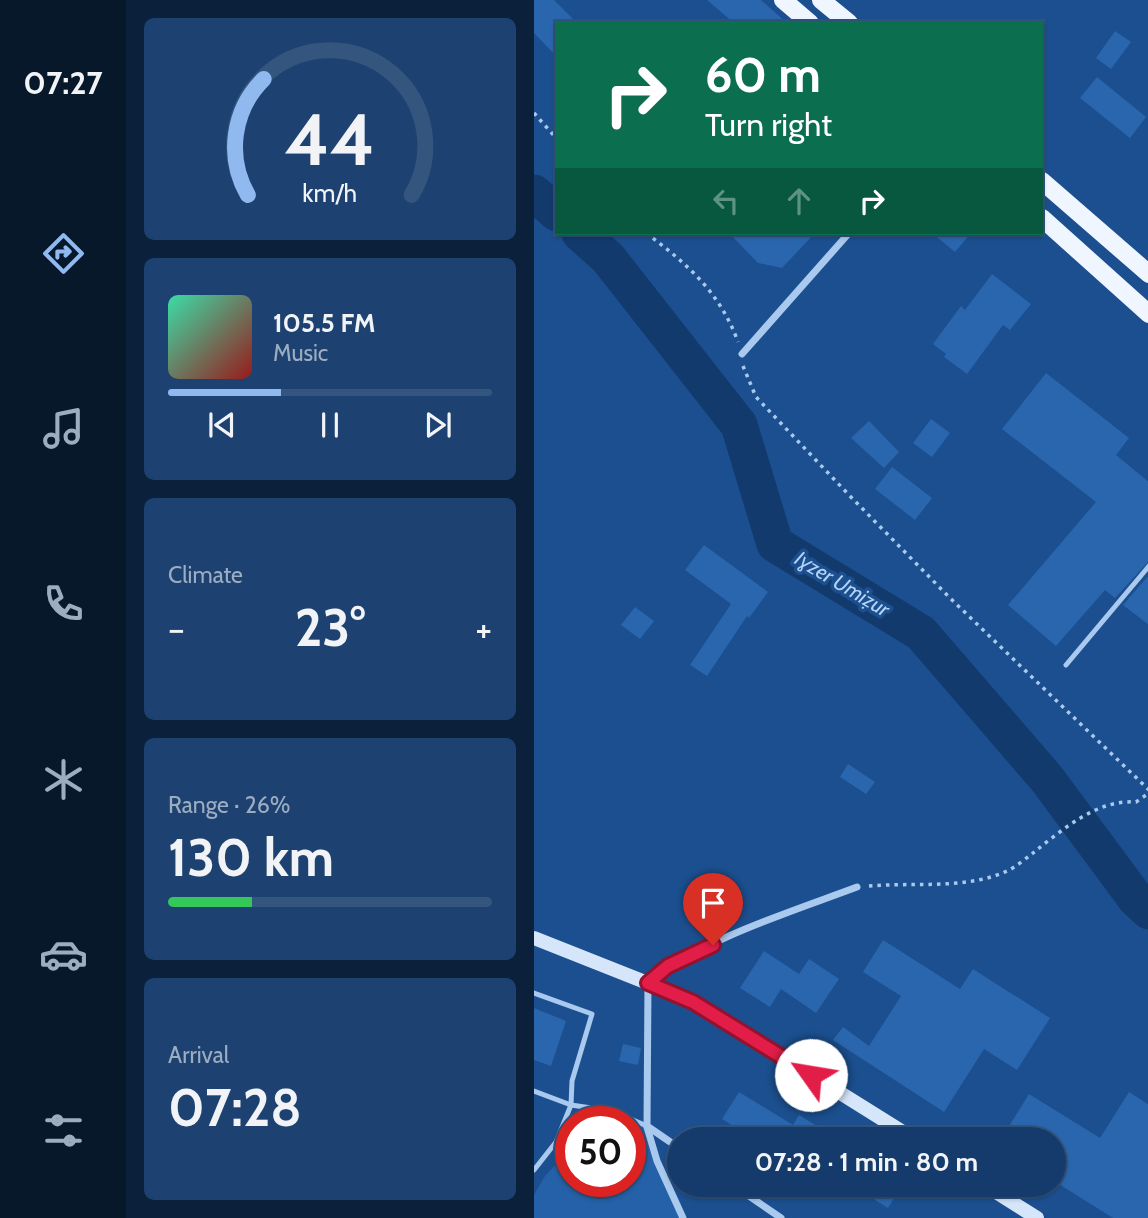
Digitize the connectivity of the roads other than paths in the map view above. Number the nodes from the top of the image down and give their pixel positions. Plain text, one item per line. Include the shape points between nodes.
1 (783, 0) edge
2 (821, 0) edge
3 (808, 21) edge
4 (847, 21) edge
5 (1043, 182) edge
6 (1043, 219) edge
7 (847, 235) edge
8 (1112, 243) junction
9 (1094, 265) junction
10 (1148, 275) edge
11 (1148, 314) edge
12 (742, 354) road end
13 (1148, 566) edge
14 (1066, 665) dead end
15 (857, 887) road end
16 (534, 938) edge
17 (648, 983) junction
18 (534, 993) edge
19 (534, 1091) edge
20 (571, 1105) junction
21 (647, 1126) junction
22 (895, 1127) edge
23 (667, 1140) edge
24 (534, 1170) edge
25 (750, 1197) edge
26 (1004, 1197) edge
27 (683, 1218) edge
28 (781, 1218) edge
29 (1037, 1218) edge

1 - 3 main road
2 - 4 main road
5 - 8 main road
6 - 9 main road
7 - 12 street
8 - 9 main road
8 - 10 main road
9 - 11 main road
13 - 14 lane
15 - 17 street via 713,945 668,966
16 - 17 main road
17 - 21 street
17 - 22 main road via 693,1002
18 - 20 lane via 592,1014 572,1081
19 - 20 lane
20 - 21 lane via 612,1111
20 - 24 lane via 556,1142
21 - 23 street
21 - 27 street
25 - 28 street
26 - 29 main road

